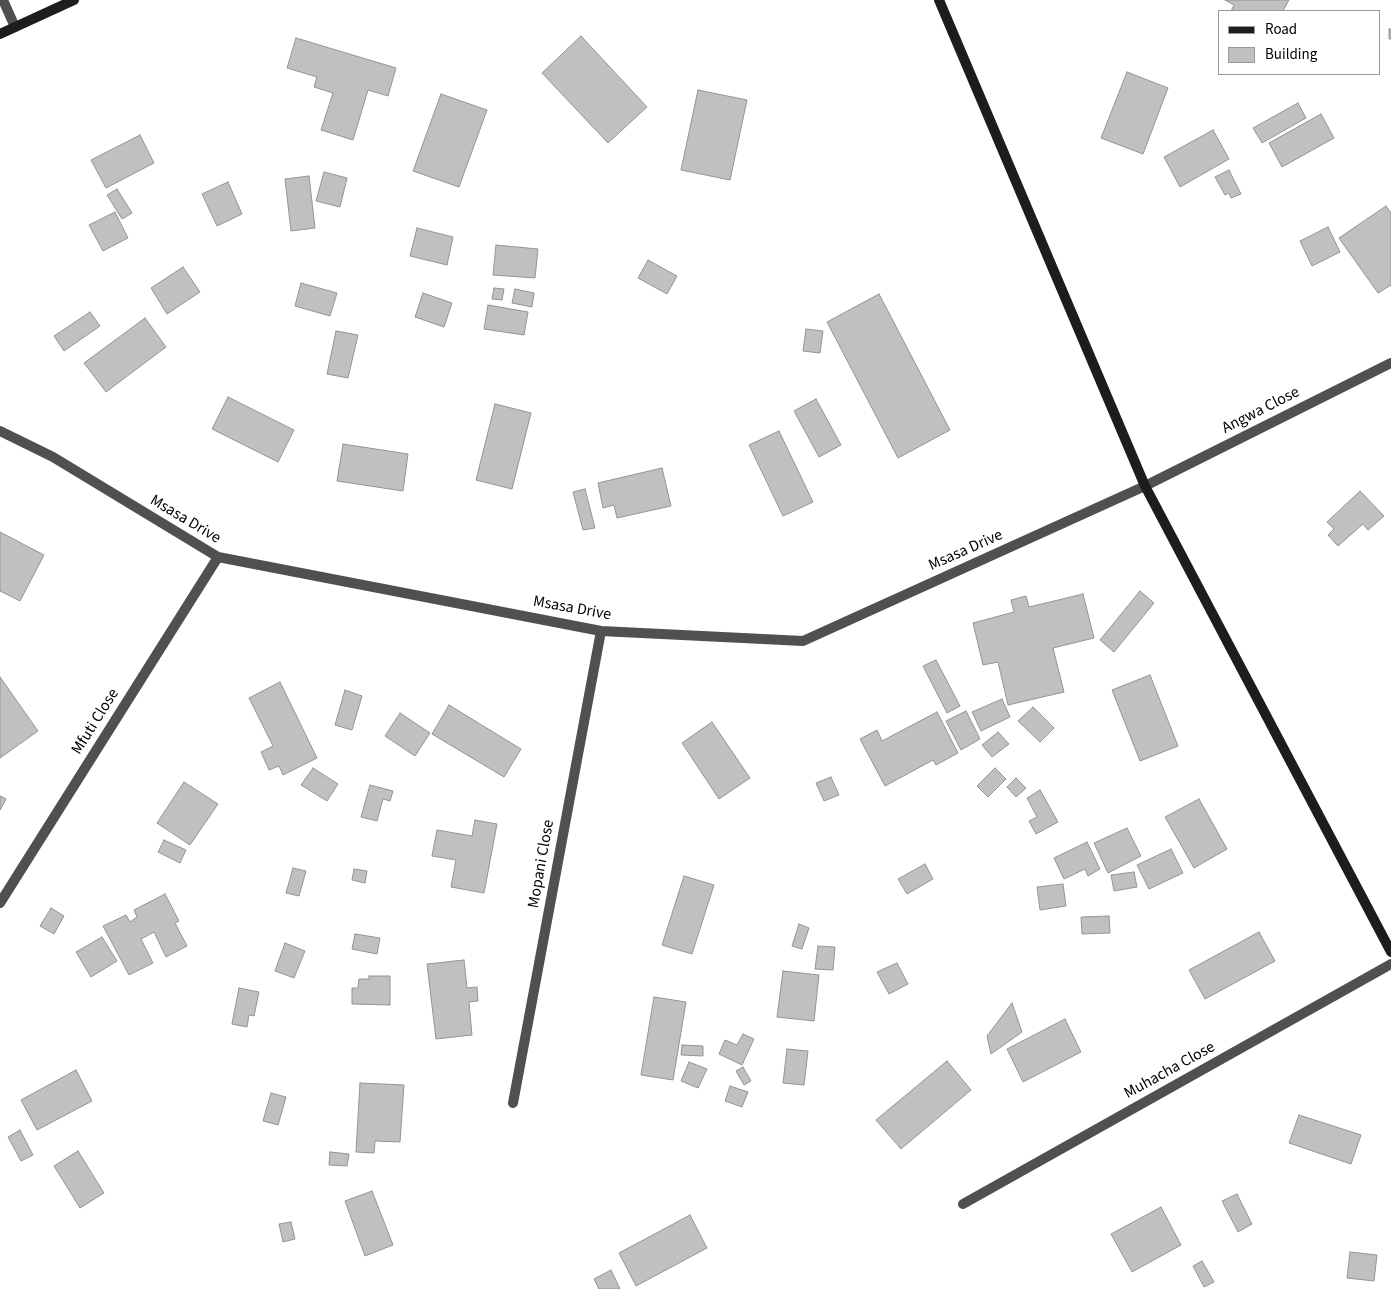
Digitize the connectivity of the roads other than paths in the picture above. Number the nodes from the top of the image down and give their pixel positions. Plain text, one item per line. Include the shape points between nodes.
1 (3, 0) edge
2 (74, 0) edge
3 (938, 0) edge
4 (15, 27) junction
5 (0, 34) edge
6 (1391, 362) edge
7 (0, 431) edge
8 (1144, 486) junction
9 (218, 557) junction
10 (600, 631) junction
11 (0, 903) edge
12 (1391, 952) edge
13 (1391, 964) edge
14 (513, 1103) dead end
15 (963, 1204) dead end

1 - 4 street
2 - 4 street
3 - 8 street
4 - 5 street
6 - 8 street, Angwa Close
7 - 9 street, Msasa Drive via 53,457
8 - 10 street, Msasa Drive via 803,641
8 - 12 street
9 - 10 street, Msasa Drive
9 - 11 street, Mfuti Close
10 - 14 street, Mopani Close
13 - 15 street, Muhacha Close

